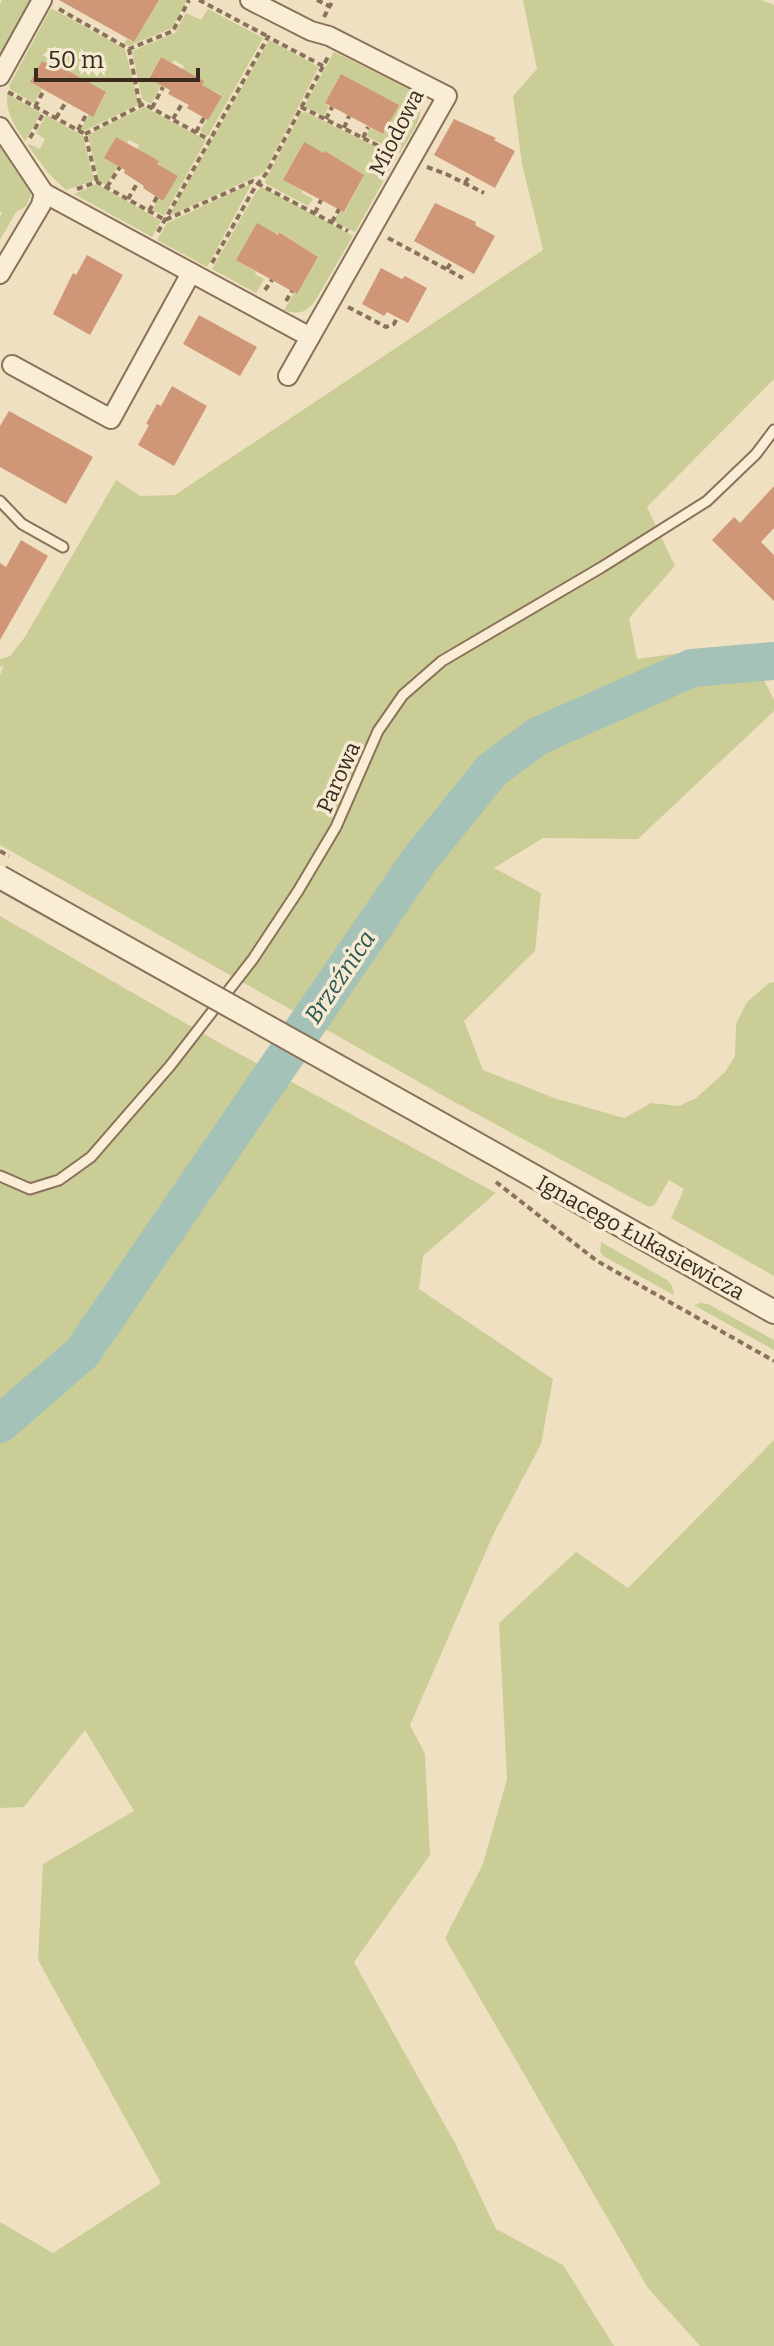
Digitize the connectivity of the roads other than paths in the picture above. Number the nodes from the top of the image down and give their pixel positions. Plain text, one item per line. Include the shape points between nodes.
1 (250, 0) edge
2 (46, 2) edge
3 (5, 82) edge
4 (0, 127) edge
5 (44, 193) junction
6 (0, 274) edge
7 (197, 276) junction
8 (310, 337) junction
9 (12, 365) dead end
10 (288, 376) dead end
11 (774, 430) edge
12 (0, 501) edge
13 (63, 547) dead end
14 (0, 877) edge
15 (0, 1176) edge
16 (774, 1312) edge

1 - 8 street, Miodowa via 447,96 404,161
2 - 3 street
4 - 5 street
5 - 6 street
5 - 7 street
7 - 8 street
7 - 9 street via 111,419
8 - 10 street, Miodowa
11 - 15 lane, Parowa via 707,501 442,661 403,695 378,731 336,827 298,891 170,1066 91,1157 59,1180 30,1189
12 - 13 lane via 22,524
14 - 16 street, Ignacego Łukasiewicza, bridge

